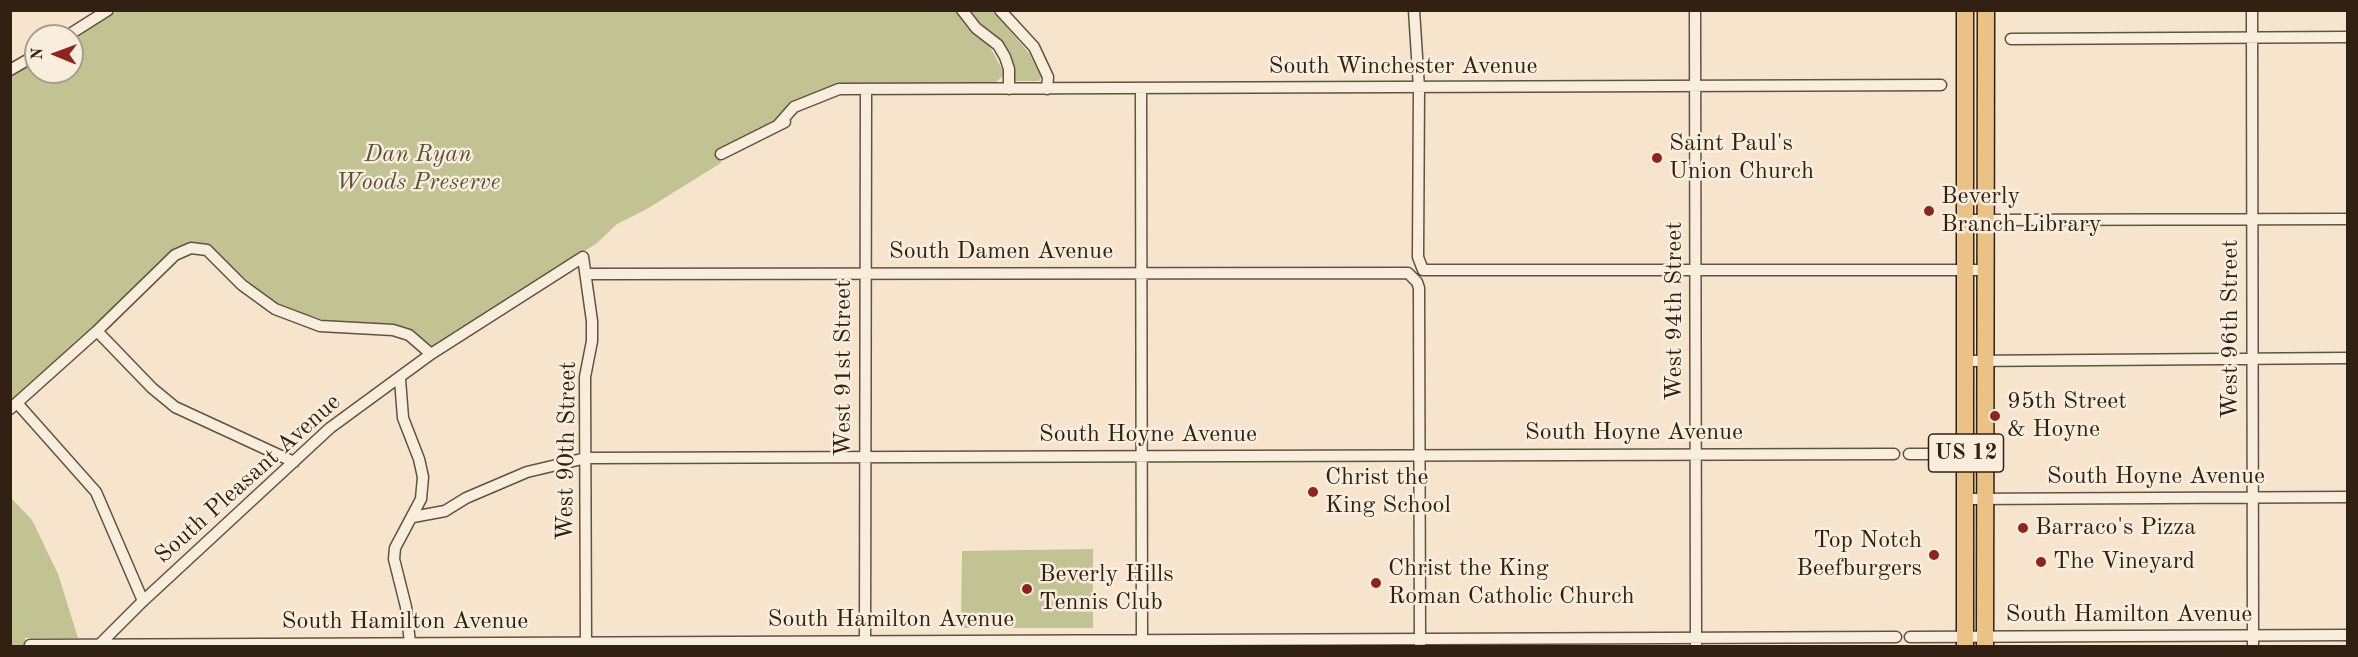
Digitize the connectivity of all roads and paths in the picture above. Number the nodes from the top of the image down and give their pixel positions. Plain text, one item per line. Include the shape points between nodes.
1 (108, 10) edge
2 (962, 10) edge
3 (1000, 10) edge
4 (1414, 10) edge
5 (1695, 10) edge
6 (1965, 10) edge
7 (1986, 10) edge
8 (2252, 10) edge
9 (84, 25) edge
10 (2252, 37) junction
11 (2348, 37) edge
12 (2011, 39) dead end
13 (24, 62) edge
14 (10, 70) edge
15 (1941, 85) dead end
16 (1695, 86) junction
17 (1141, 88) junction
18 (1419, 88) junction
19 (866, 89) junction
20 (1009, 89) junction
21 (1047, 89) junction
22 (721, 154) dead end
23 (2348, 219) edge
24 (1966, 220) junction
25 (1986, 220) junction
26 (2252, 220) junction
27 (584, 257) joint
28 (1696, 270) junction
29 (1966, 270) junction
30 (1985, 270) junction
31 (1141, 272) junction
32 (865, 273) junction
33 (586, 274) junction
34 (1418, 274) junction
35 (97, 331) junction
36 (431, 354) junction
37 (2252, 358) junction
38 (2348, 358) edge
39 (1966, 361) junction
40 (1985, 361) junction
41 (400, 379) junction
42 (14, 406) edge
43 (1419, 454) junction
44 (1696, 454) junction
45 (1894, 454) dead end
46 (1909, 454) dead end
47 (1966, 454) junction
48 (1985, 454) junction
49 (1141, 457) junction
50 (586, 458) junction
51 (865, 458) junction
52 (294, 462) junction
53 (2348, 497) edge
54 (2252, 498) junction
55 (1966, 499) junction
56 (1985, 499) junction
57 (413, 518) junction
58 (143, 601) junction
59 (2348, 635) edge
60 (1910, 636) dead end
61 (1896, 637) dead end
62 (1965, 641) edge
63 (1985, 641) edge
64 (2253, 641) edge
65 (1696, 642) edge
66 (410, 643) junction
67 (1142, 643) edge
68 (1420, 643) edge
69 (100, 644) junction
70 (586, 644) edge
71 (865, 644) edge
72 (30, 645) dead end
73 (315, 645) edge

1 - 9 street
2 - 20 street via 976,28 998,45 1009,69
3 - 21 street via 1034,47 1048,78
4 - 18 street
5 - 16 street, West 94th Street
6 - 24 main road, US 12
7 - 25 main road, US 12
8 - 10 street, West 96th Street
10 - 11 street
10 - 12 street
10 - 26 street, West 96th Street
13 - 14 street
15 - 16 street, South Winchester Avenue
16 - 18 street, South Winchester Avenue
16 - 28 street, West 94th Street
17 - 18 street, South Winchester Avenue
17 - 21 street, South Winchester Avenue
17 - 31 street
18 - 34 street
19 - 20 street, South Winchester Avenue
19 - 22 street via 839,89 807,103 787,122
19 - 32 street, West 91st Street
20 - 21 street, South Winchester Avenue
23 - 26 street
24 - 25 street
24 - 29 main road, US 12
25 - 26 street
25 - 30 main road, US 12
26 - 37 street, West 96th Street
27 - 33 street, West 90th Street
27 - 36 street, South Pleasant Avenue
28 - 29 street, South Damen Avenue
28 - 34 street, South Damen Avenue
28 - 44 street, West 94th Street
29 - 30 street, South Damen Avenue
29 - 39 main road, US 12
30 - 40 main road, US 12
31 - 32 street, South Damen Avenue
31 - 34 street, South Damen Avenue
31 - 49 street
32 - 33 street, South Damen Avenue
32 - 51 street, West 91st Street
33 - 50 street, West 90th Street via 592,341 585,377
34 - 43 street
35 - 36 street via 175,255 190,248 207,250 242,285 275,309 320,326 393,330 409,335
35 - 42 street
35 - 52 street via 175,407
36 - 41 street, South Pleasant Avenue
37 - 38 street
37 - 40 street
37 - 54 street, West 96th Street
39 - 40 street
39 - 47 main road, US 12
40 - 48 main road, US 12
41 - 52 street, South Pleasant Avenue via 330,428
41 - 57 street via 403,418 423,477 421,499
42 - 58 street via 96,492
43 - 44 street, South Hoyne Avenue
43 - 49 street, South Hoyne Avenue
43 - 68 street
44 - 45 street, South Hoyne Avenue
44 - 65 street, West 94th Street
46 - 47 street
47 - 48 street
47 - 55 main road, US 12
48 - 56 main road, US 12
49 - 51 street, South Hoyne Avenue
49 - 67 street
50 - 51 street, South Hoyne Avenue
50 - 57 street, South Hoyne Avenue via 527,472 445,511
50 - 70 street, West 90th Street
51 - 71 street, West 91st Street
52 - 58 street, South Pleasant Avenue
53 - 54 street, South Hoyne Avenue
54 - 56 street, South Hoyne Avenue
54 - 64 street, West 96th Street
55 - 56 street, South Hoyne Avenue
55 - 62 main road, US 12
56 - 63 main road, US 12
57 - 66 street via 397,539 394,559
58 - 69 street, South Pleasant Avenue
59 - 64 street, South Hamilton Avenue
60 - 62 street, South Hamilton Avenue
61 - 65 street, South Hamilton Avenue
62 - 63 street, South Hamilton Avenue
63 - 64 street, South Hamilton Avenue
65 - 68 street, South Hamilton Avenue
66 - 70 street, South Hamilton Avenue
66 - 73 street, South Hamilton Avenue
67 - 68 street, South Hamilton Avenue
67 - 71 street, South Hamilton Avenue
69 - 72 street, South Hamilton Avenue
69 - 73 street, South Hamilton Avenue
70 - 71 street, South Hamilton Avenue

